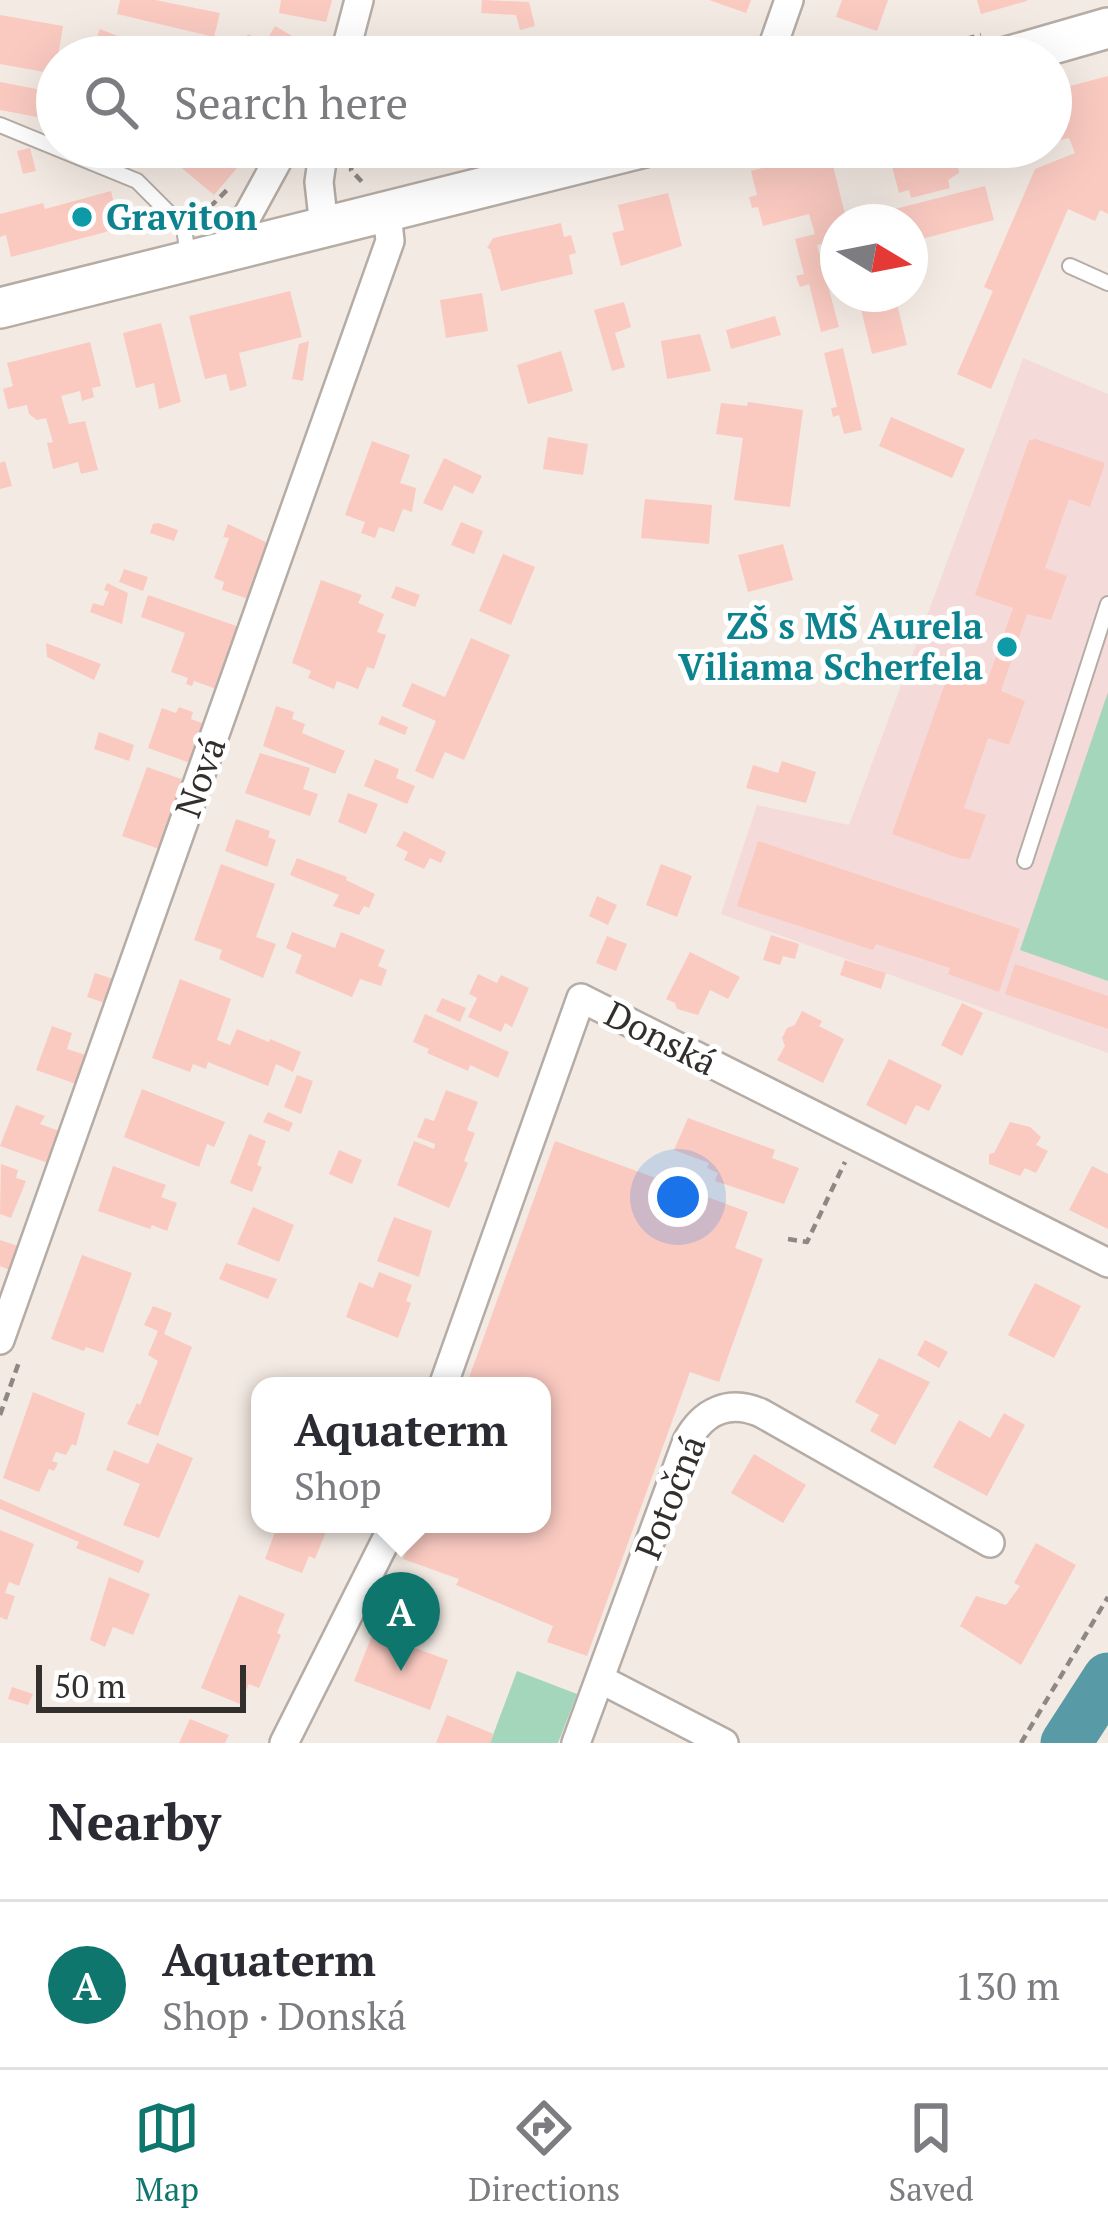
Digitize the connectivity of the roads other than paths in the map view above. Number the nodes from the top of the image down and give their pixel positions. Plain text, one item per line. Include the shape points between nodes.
1 (359, 0) edge
2 (789, 0) edge
3 (1108, 28) edge
4 (350, 36) edge
5 (776, 36) edge
6 (1072, 38) edge
7 (0, 124) edge
8 (36, 139) edge
9 (106, 168) edge
10 (274, 168) edge
11 (321, 168) edge
12 (563, 168) edge
13 (386, 213) junction
14 (324, 227) junction
15 (186, 245) junction
16 (227, 253) junction
17 (1070, 266) dead end
18 (1108, 284) edge
19 (0, 308) edge
20 (1108, 604) edge
21 (1025, 861) dead end
22 (1108, 1263) edge
23 (0, 1340) edge
24 (446, 1377) edge
25 (389, 1533) edge
26 (990, 1543) dead end
27 (600, 1679) junction
28 (284, 1743) edge
29 (576, 1743) edge
30 (724, 1743) edge

1 - 4 street
2 - 5 street
3 - 6 street
7 - 8 lane
9 - 15 lane via 137,181
10 - 16 street
11 - 14 street
12 - 13 street
13 - 14 street
13 - 23 street, Nová via 390,241
14 - 16 street
15 - 16 street
15 - 19 street
17 - 18 lane
20 - 21 lane
22 - 24 street, Donská via 581,998
25 - 28 street
26 - 27 street, Potočná via 761,1413 724,1407 702,1418 687,1441
27 - 29 street, Potočná
27 - 30 street

